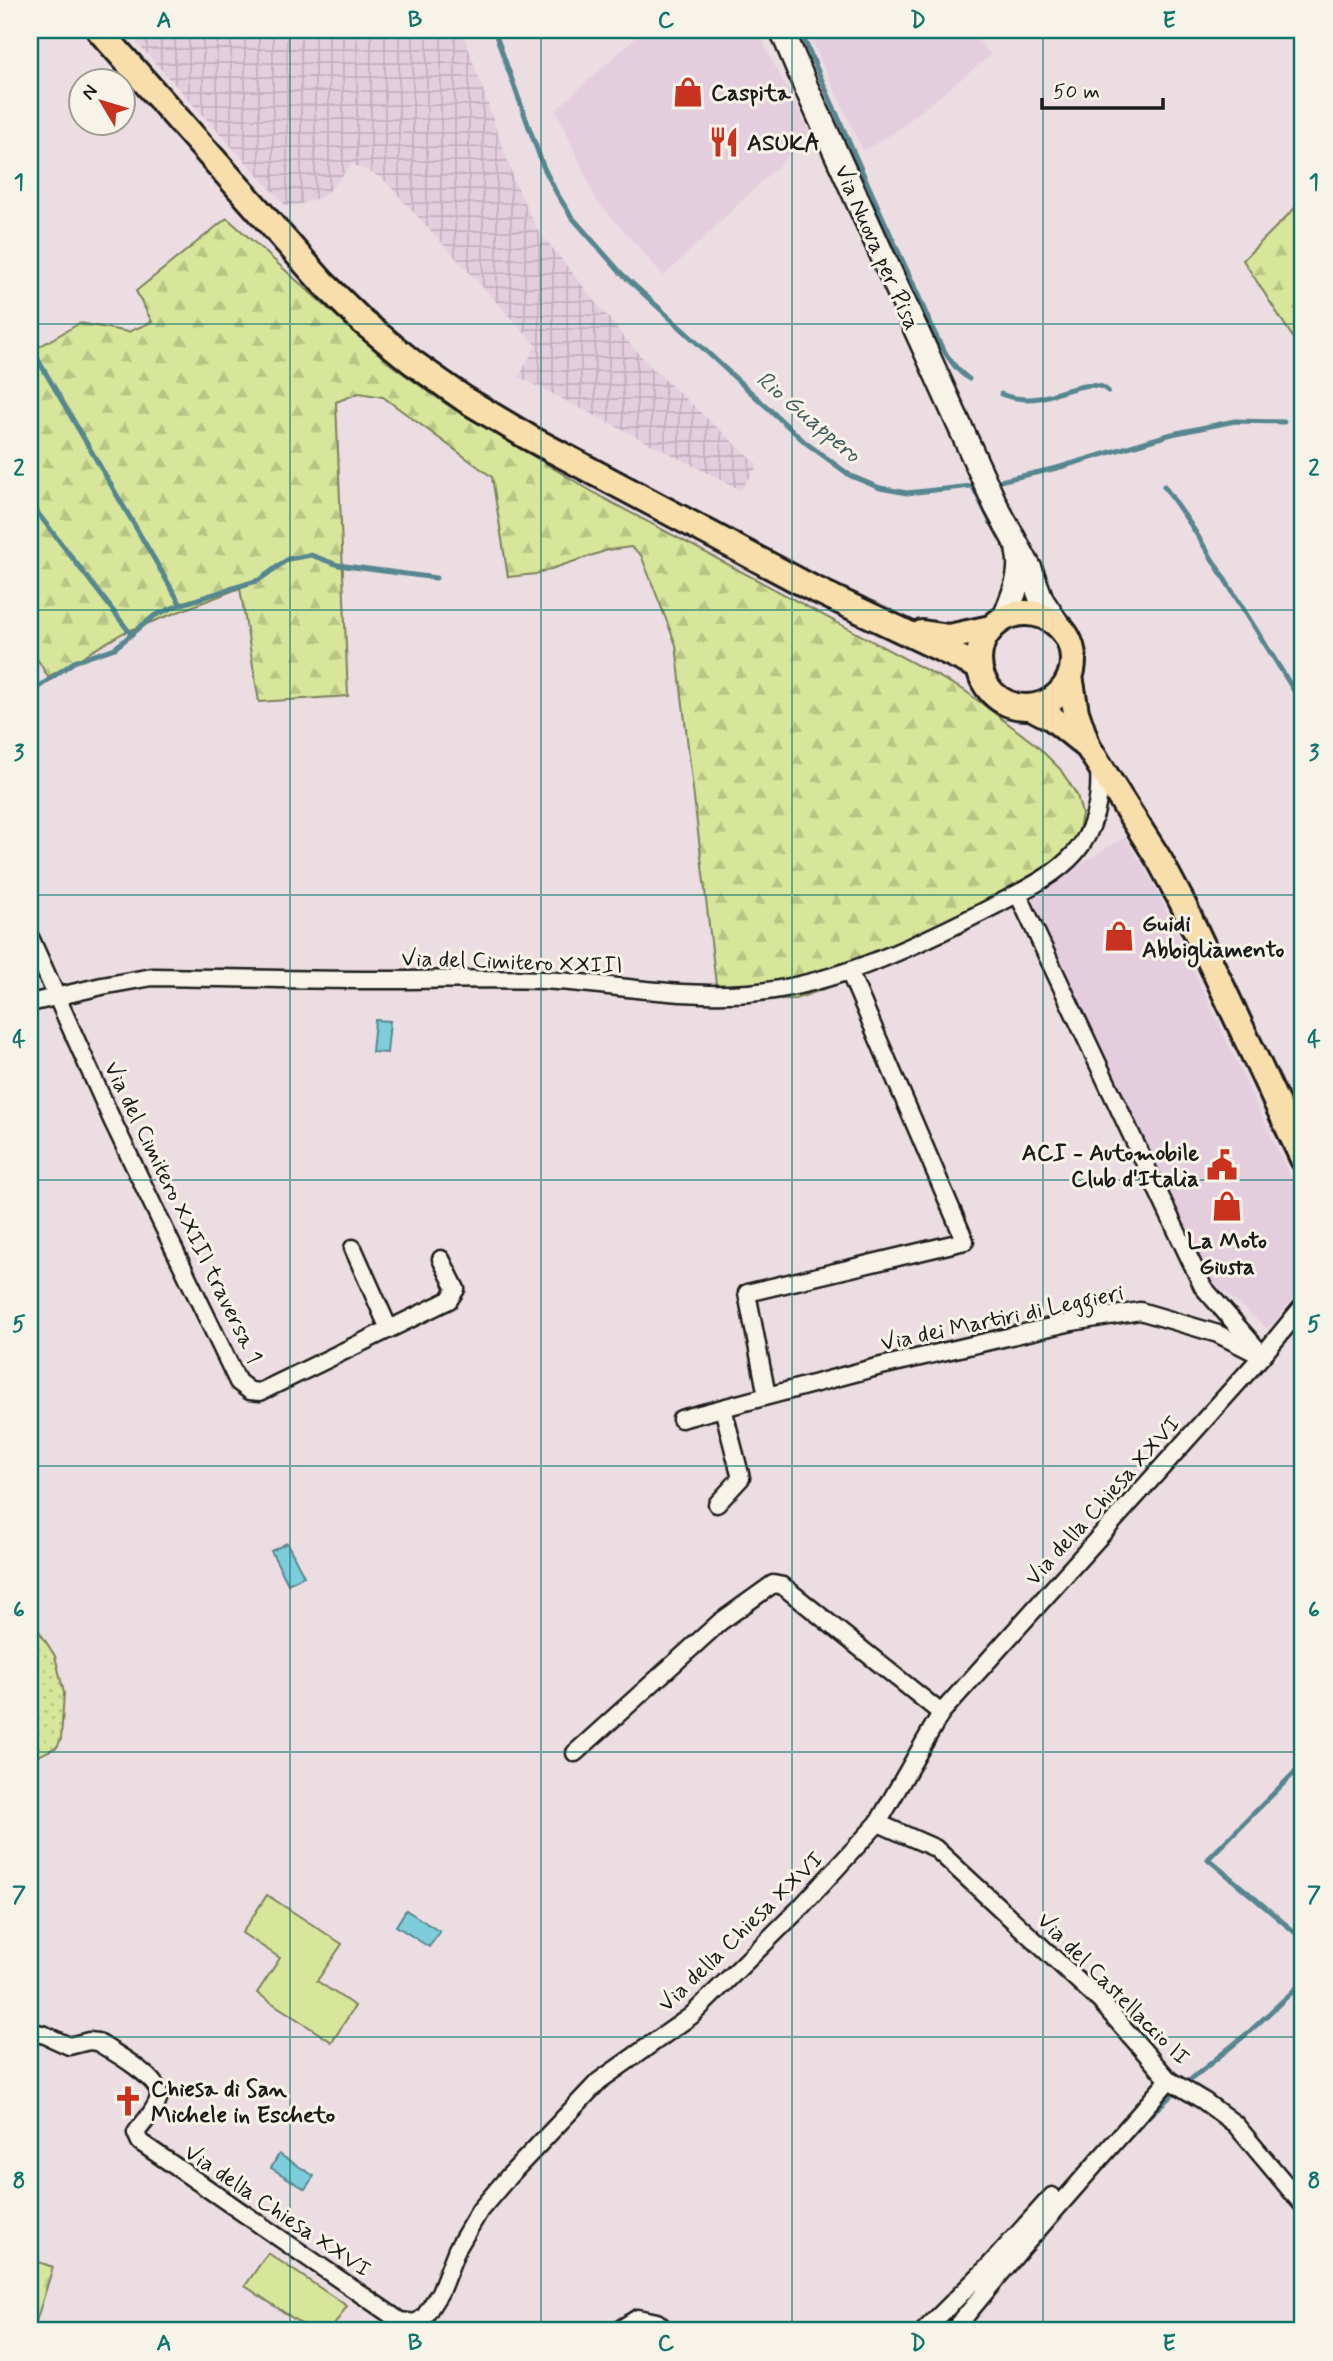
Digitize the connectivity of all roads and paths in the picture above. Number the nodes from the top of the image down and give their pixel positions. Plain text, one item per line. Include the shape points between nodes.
1 (99, 30) edge
2 (782, 30) edge
3 (1017, 548) junction
4 (998, 622) junction
5 (1058, 625) junction
6 (907, 631) junction
7 (979, 667) junction
8 (1070, 676) junction
9 (1031, 707) junction
10 (1093, 755) junction
11 (1017, 894) junction
12 (30, 937) edge
13 (849, 971) junction
14 (58, 997) junction
15 (30, 1003) edge
16 (1303, 1159) edge
17 (353, 1248) dead end
18 (441, 1259) dead end
19 (1303, 1306) edge
20 (389, 1329) junction
21 (1262, 1356) junction
22 (767, 1396) junction
23 (723, 1408) junction
24 (681, 1419) dead end
25 (717, 1503) dead end
26 (940, 1713) junction
27 (575, 1753) dead end
28 (878, 1823) junction
29 (30, 2031) edge
30 (1169, 2080) junction
31 (1123, 2132) junction
32 (1303, 2205) edge
33 (617, 2331) edge
34 (667, 2331) edge
35 (924, 2331) edge
36 (953, 2331) edge

1 - 6 main road via 322,282 412,362 528,437 773,568
2 - 3 main road, Via Nuova per Pisa
3 - 4 main road via 1020,567 1015,593
3 - 5 main road
4 - 5 main road via 1017,613 1037,614
4 - 6 main road via 949,637
4 - 7 main road via 982,644
5 - 8 main road via 1072,649
6 - 7 main road
7 - 9 main road via 986,686 1000,700
8 - 9 main road via 1055,697
8 - 10 main road via 1076,712
9 - 10 main road via 1052,718
10 - 11 street, Via del Cimitero XXIII via 1100,791 1085,839 1063,865
10 - 16 main road via 1182,902
11 - 13 street, Via del Cimitero XXIII via 947,930
11 - 21 street via 1203,1287
12 - 14 street
13 - 14 street, Via del Cimitero XXIII via 803,986 693,995 543,980 152,977
13 - 22 street via 964,1241 747,1293
14 - 15 street, Via del Cimitero XXIII
14 - 20 street, Via del Cimitero XXIII traversa 1 via 238,1382 260,1392
17 - 20 street
18 - 20 street, Via del Cimitero XXIII traversa 1 via 456,1289 454,1294
19 - 21 street, Via della Chiesa XXVI
21 - 22 street, Via dei Martiri di Leggieri via 1217,1335 1140,1311 1059,1325
21 - 26 street, Via della Chiesa XXVI
22 - 23 street, Via dei Martiri di Leggieri
23 - 24 street, Via dei Martiri di Leggieri
23 - 25 street via 741,1478
26 - 27 street via 783,1586 773,1584 720,1622
26 - 28 street, Via della Chiesa XXVI
28 - 29 street, Via della Chiesa XXVI via 691,2016 599,2081 509,2176 480,2210 457,2249 440,2292 415,2323 400,2321 140,2142 136,2133 160,2094 149,2075 97,2042 69,2046
28 - 30 street, Via del Castellaccio II via 935,1848 1101,2003
30 - 31 street
30 - 32 street, Via del Castellaccio II via 1234,2124
31 - 35 street via 1074,2172
31 - 36 street
33 - 34 street via 638,2318 656,2322

